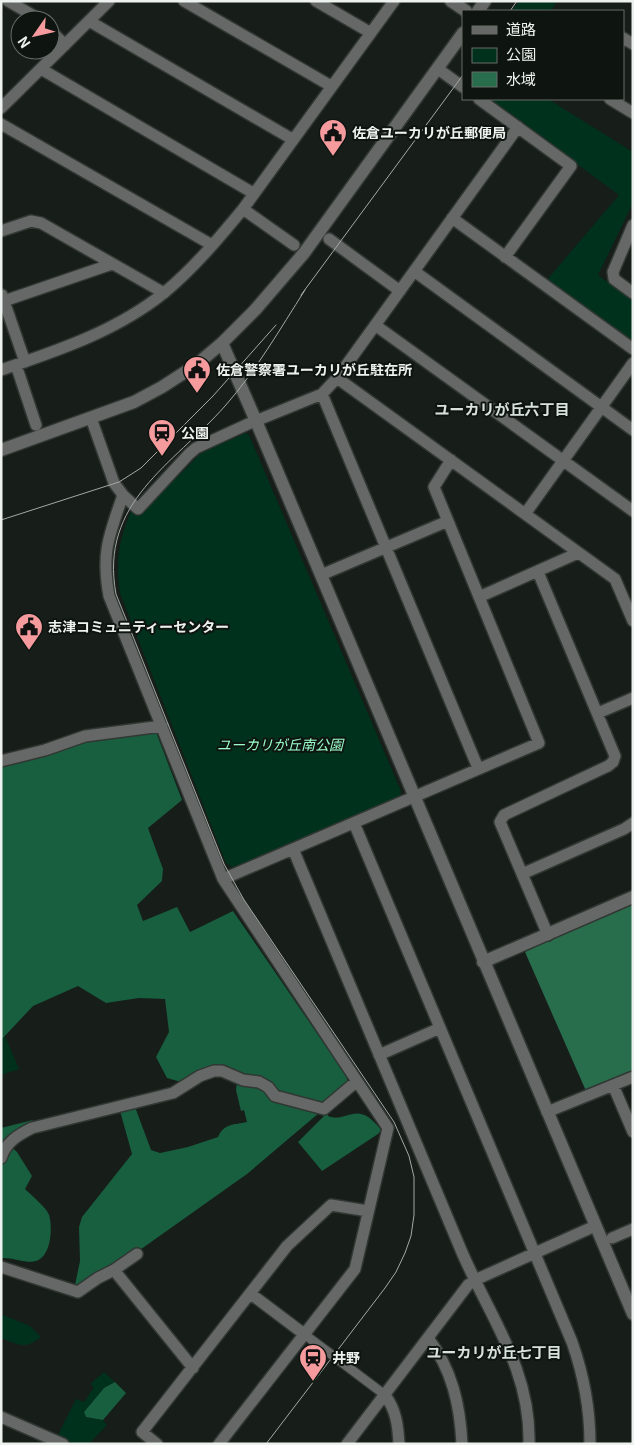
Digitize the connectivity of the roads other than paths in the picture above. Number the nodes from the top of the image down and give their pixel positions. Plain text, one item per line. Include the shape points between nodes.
1 (8, 1) edge
2 (109, 1) edge
3 (184, 1) edge
4 (316, 1) edge
5 (394, 1) edge
6 (451, 1) edge
7 (24, 10) edge
8 (464, 10) edge
9 (89, 21) junction
10 (371, 33) junction
11 (462, 34) edge
12 (60, 40) edge
13 (65, 45) junction
14 (41, 69) junction
15 (438, 69) junction
16 (331, 86) junction
17 (462, 86) edge
18 (480, 100) edge
19 (612, 100) edge
20 (1, 108) edge
21 (633, 113) edge
22 (1, 124) edge
23 (518, 127) junction
24 (292, 139) junction
25 (253, 193) junction
26 (243, 209) junction
27 (452, 218) junction
28 (633, 225) edge
29 (1, 231) edge
30 (329, 239) dead end
31 (294, 245) dead end
32 (212, 246) junction
33 (505, 257) junction
34 (112, 264) junction
35 (414, 271) junction
36 (400, 291) junction
37 (164, 293) junction
38 (633, 293) edge
39 (2, 298) edge
40 (375, 325) junction
41 (222, 343) junction
42 (633, 349) edge
43 (633, 363) edge
44 (21, 364) junction
45 (1, 370) edge
46 (337, 378) junction
47 (322, 394) junction
48 (601, 407) junction
49 (91, 418) junction
50 (256, 421) junction
51 (36, 425) dead end
52 (633, 430) edge
53 (1, 450) edge
54 (451, 460) junction
55 (563, 460) junction
56 (123, 495) junction
57 (633, 510) edge
58 (525, 514) junction
59 (448, 521) junction
60 (386, 547) junction
61 (578, 553) junction
62 (538, 572) junction
63 (321, 575) junction
64 (480, 597) junction
65 (633, 621) edge
66 (633, 698) edge
67 (598, 713) junction
68 (162, 726) junction
69 (1, 762) edge
70 (478, 768) junction
71 (415, 796) junction
72 (354, 823) junction
73 (633, 823) edge
74 (293, 849) junction
75 (522, 874) junction
76 (223, 879) junction
77 (633, 897) edge
78 (548, 935) junction
79 (483, 962) junction
80 (440, 1028) junction
81 (379, 1054) junction
82 (633, 1077) edge
83 (357, 1081) junction
84 (613, 1085) junction
85 (548, 1112) junction
86 (633, 1132) edge
87 (1, 1158) edge
88 (368, 1211) junction
89 (596, 1226) junction
90 (633, 1229) edge
91 (612, 1238) dead end
92 (534, 1253) junction
93 (138, 1254) dead end
94 (1, 1267) edge
95 (114, 1270) junction
96 (475, 1280) junction
97 (250, 1294) junction
98 (633, 1314) edge
99 (304, 1334) junction
100 (428, 1338) junction
101 (193, 1368) junction
102 (385, 1395) junction
103 (1, 1417) edge
104 (63, 1444) edge
105 (157, 1444) edge
106 (219, 1444) edge
107 (347, 1444) edge
108 (398, 1444) edge
109 (462, 1444) edge
110 (529, 1444) edge
111 (590, 1444) edge

1 - 7 street
2 - 9 street
3 - 16 street
4 - 10 street
5 - 10 street
6 - 8 street
9 - 13 street
9 - 24 street
10 - 16 street
11 - 15 street
12 - 13 street
13 - 14 street
14 - 20 street
14 - 25 street
15 - 17 street
15 - 41 street via 304,253
16 - 24 street
18 - 23 street
19 - 21 street
22 - 32 street
23 - 27 street
23 - 33 street via 572,166
24 - 25 street
25 - 26 street
26 - 31 street
26 - 32 street
27 - 33 street
27 - 35 street
28 - 38 street via 613,272 614,279
29 - 34 street via 31,221 41,223
30 - 36 street
32 - 37 street
33 - 42 street
34 - 37 street
34 - 39 street
35 - 36 street
35 - 48 street
36 - 40 street
37 - 44 street via 94,336
39 - 44 street
40 - 46 street
40 - 55 street
41 - 49 street via 162,387 134,402
41 - 50 street
43 - 48 street
44 - 45 street
44 - 51 street
46 - 47 street
46 - 54 street
47 - 50 street
47 - 60 street
48 - 52 street
48 - 55 street
49 - 53 street
49 - 56 street via 114,483
50 - 56 street via 196,448 138,509
50 - 63 street
54 - 58 street
54 - 59 street via 434,487
55 - 57 street
55 - 58 street
56 - 68 street via 106,549 106,580 109,596
58 - 61 street
59 - 60 street
59 - 64 street
60 - 63 street
60 - 70 street
61 - 62 street
61 - 65 street via 615,579
62 - 64 street
62 - 67 street
63 - 71 street
64 - 70 street via 539,743
66 - 67 street
67 - 75 street via 615,756 613,762 502,817 500,822
68 - 69 street via 85,736
68 - 76 street
70 - 71 street
71 - 72 street
71 - 79 street
72 - 74 street
72 - 80 street
73 - 75 street
74 - 76 street
74 - 81 street
75 - 78 street
76 - 83 street
77 - 78 street
78 - 79 street
79 - 85 street
80 - 81 street
80 - 92 street
81 - 96 street
82 - 84 street
83 - 87 street via 324,1109 275,1096 259,1082 214,1071 173,1093 32,1128 8,1144
83 - 88 street via 388,1128
84 - 85 street
84 - 86 street
85 - 89 street
88 - 97 street via 331,1205 287,1246
88 - 99 street via 355,1268
89 - 92 street
89 - 98 street
90 - 91 street
92 - 96 street
92 - 111 street via 580,1366 589,1406
93 - 95 street
94 - 95 street via 78,1292
95 - 101 street
96 - 100 street
96 - 110 street via 516,1365 526,1401
97 - 99 street
97 - 101 street
99 - 102 street, bridge
99 - 106 street
100 - 102 street
100 - 109 street via 438,1351 452,1382 460,1415
101 - 105 street via 142,1432
102 - 107 street
102 - 108 street via 393,1406
103 - 104 street

